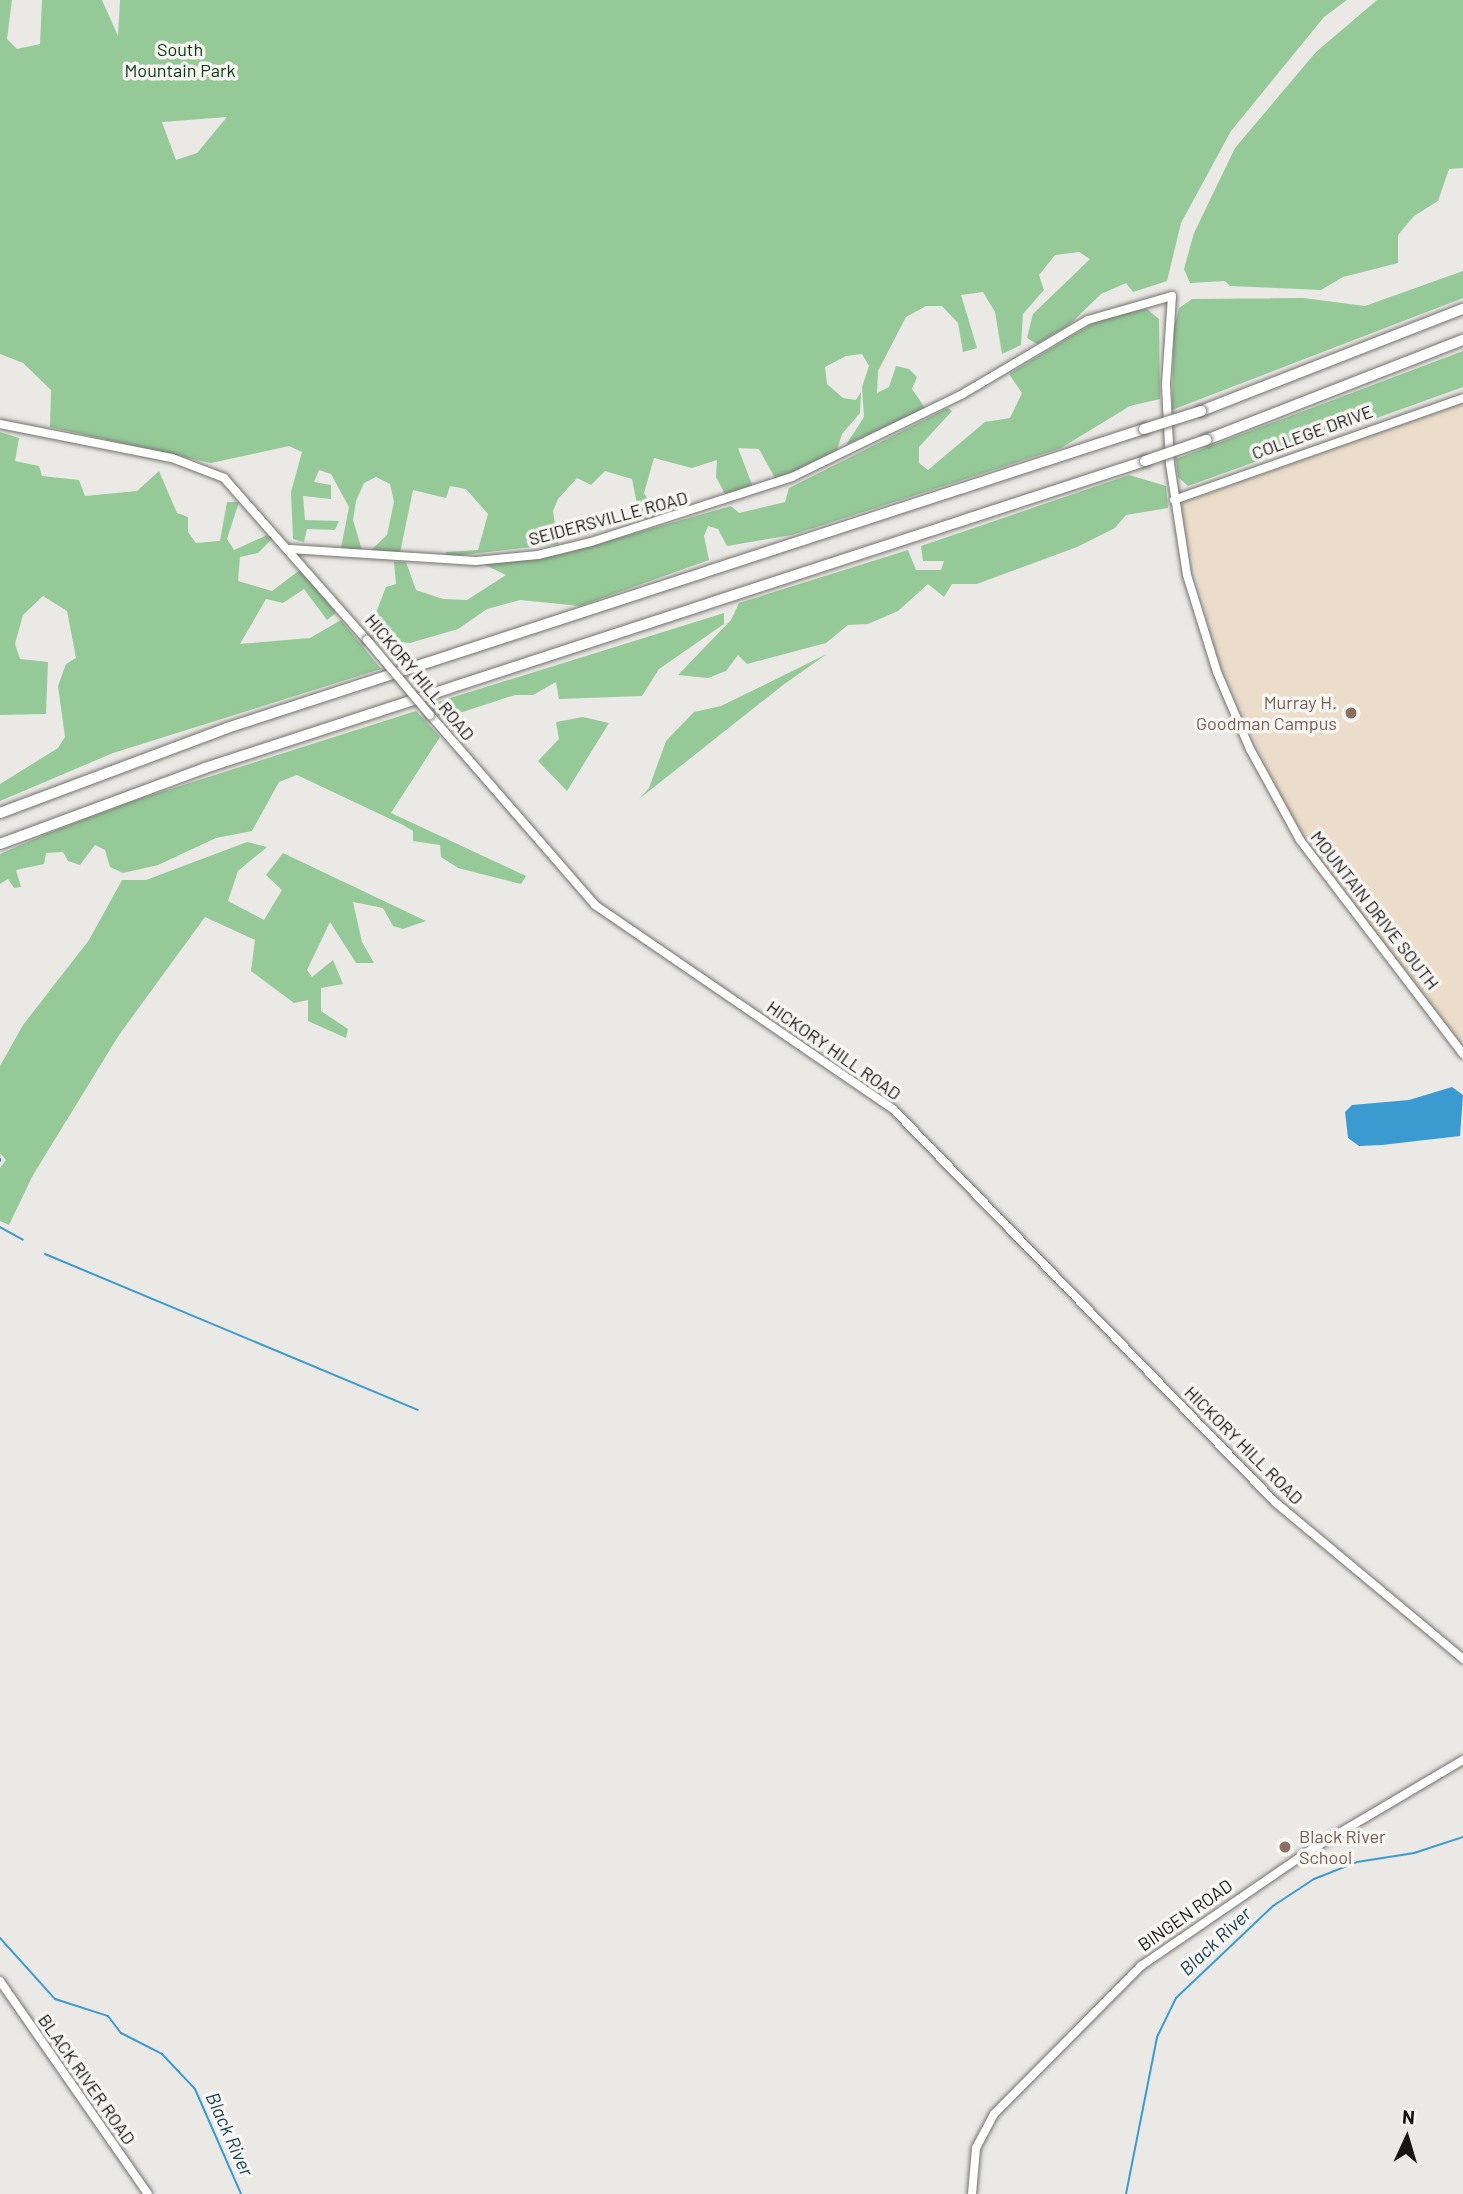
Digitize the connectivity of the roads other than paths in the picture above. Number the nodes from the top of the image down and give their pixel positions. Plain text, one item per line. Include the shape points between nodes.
1 (1172, 296) joint
2 (1463, 309) edge
3 (1463, 340) edge
4 (1463, 398) edge
5 (0, 424) edge
6 (1174, 500) junction
7 (290, 549) junction
8 (0, 813) edge
9 (0, 844) edge
10 (1463, 1054) edge
11 (1463, 1659) edge
12 (1463, 1760) edge
13 (0, 1981) edge
14 (148, 2194) edge
15 (972, 2194) edge

1 - 6 street, MOUNTAIN DRIVE SOUTH via 1166,394
1 - 7 street, SEIDERSVILLE ROAD via 1088,320 961,395 792,477 615,535 538,555 475,561
2 - 8 highway, bridge via 1201,411 227,728
3 - 9 highway, bridge via 1206,440 179,777
4 - 6 street, COLLEGE DRIVE
5 - 7 street via 200,466 233,486
6 - 10 street, MOUNTAIN DRIVE SOUTH via 1204,634 1255,760 1317,864
7 - 11 street, HICKORY HILL ROAD, bridge via 595,905 893,1110 1276,1503
12 - 15 street, BINGEN ROAD via 1308,1851 1141,1966 994,2114 976,2148
13 - 14 street, BLACK RIVER ROAD

